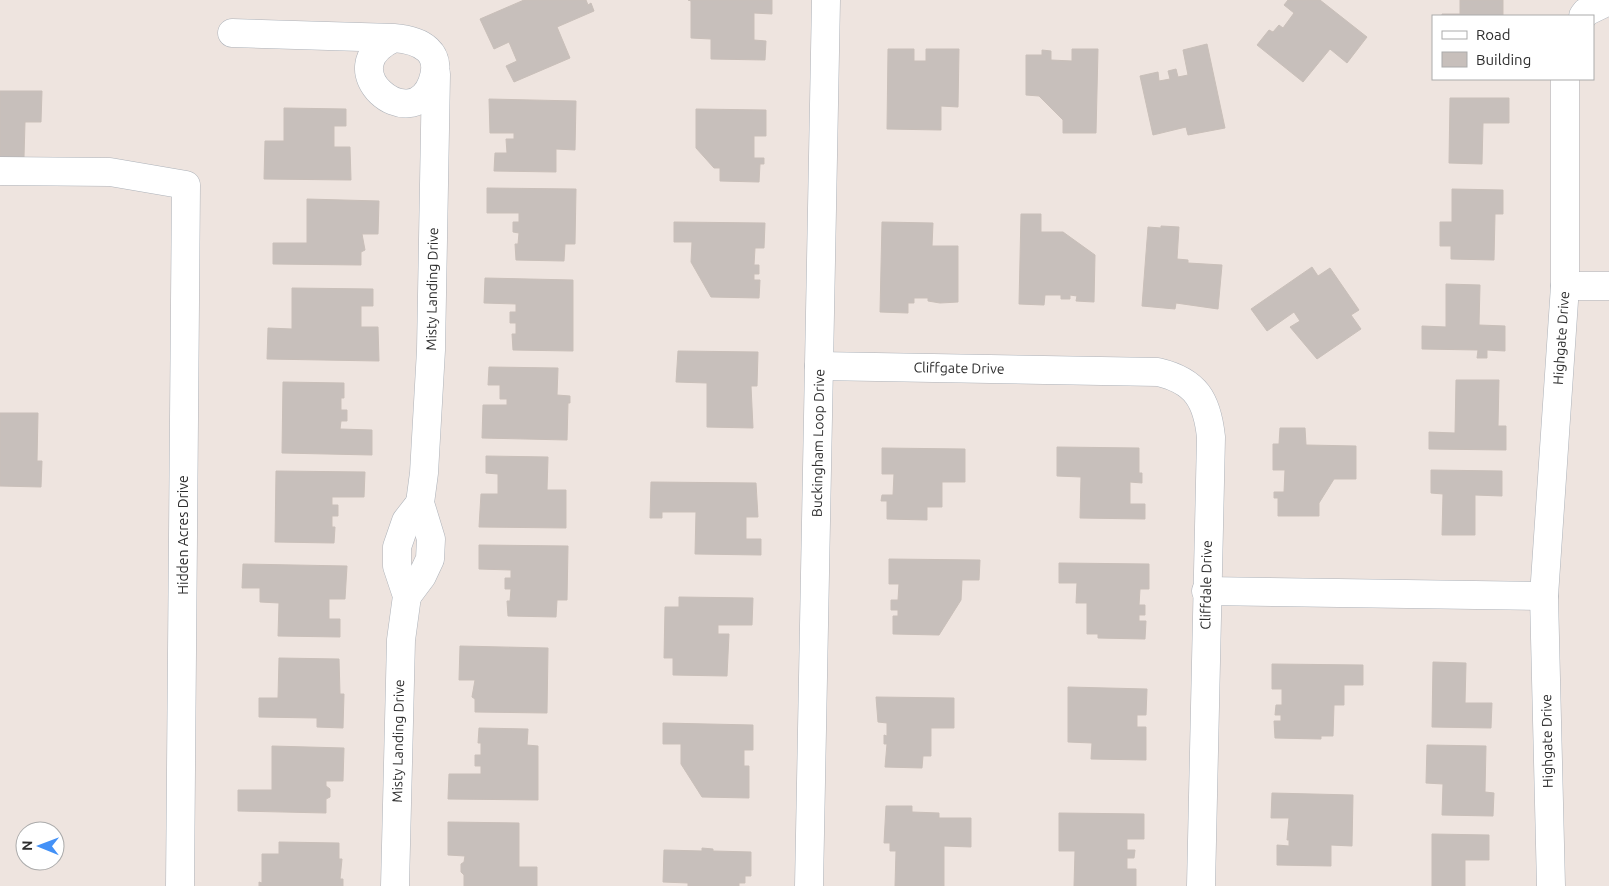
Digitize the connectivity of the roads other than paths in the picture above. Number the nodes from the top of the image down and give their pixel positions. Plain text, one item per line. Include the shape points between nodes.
1 (826, 0) edge
2 (1609, 1) edge
3 (1584, 15) edge
4 (232, 32) dead end
5 (394, 38) junction
6 (436, 74) junction
7 (1564, 80) edge
8 (0, 171) edge
9 (1565, 286) junction
10 (1609, 286) edge
11 (820, 366) junction
12 (1098, 370) joint
13 (1206, 590) junction
14 (1544, 596) junction
15 (180, 886) edge
16 (395, 886) edge
17 (809, 886) edge
18 (1201, 886) edge
19 (1551, 886) edge

1 - 11 street, Buckingham Loop Drive
2 - 3 street
4 - 5 street
5 - 6 street via 423,44 433,57
5 - 6 street via 384,42 371,61 370,79 383,97 400,103 411,102 430,89
6 - 16 street, Misty Landing Drive via 431,350 420,503 431,540 430,559 422,576 406,596 401,640
7 - 9 street, Highgate Drive
8 - 15 street, Hidden Acres Drive via 110,172 186,185
9 - 10 street
9 - 14 street, Highgate Drive
11 - 12 street, Cliffgate Drive
11 - 17 street, Buckingham Loop Drive
12 - 13 street, Cliffdale Drive via 1158,372 1176,376 1202,398 1209,416 1211,437
13 - 14 street
13 - 18 street, Cliffdale Drive
14 - 19 street, Highgate Drive

